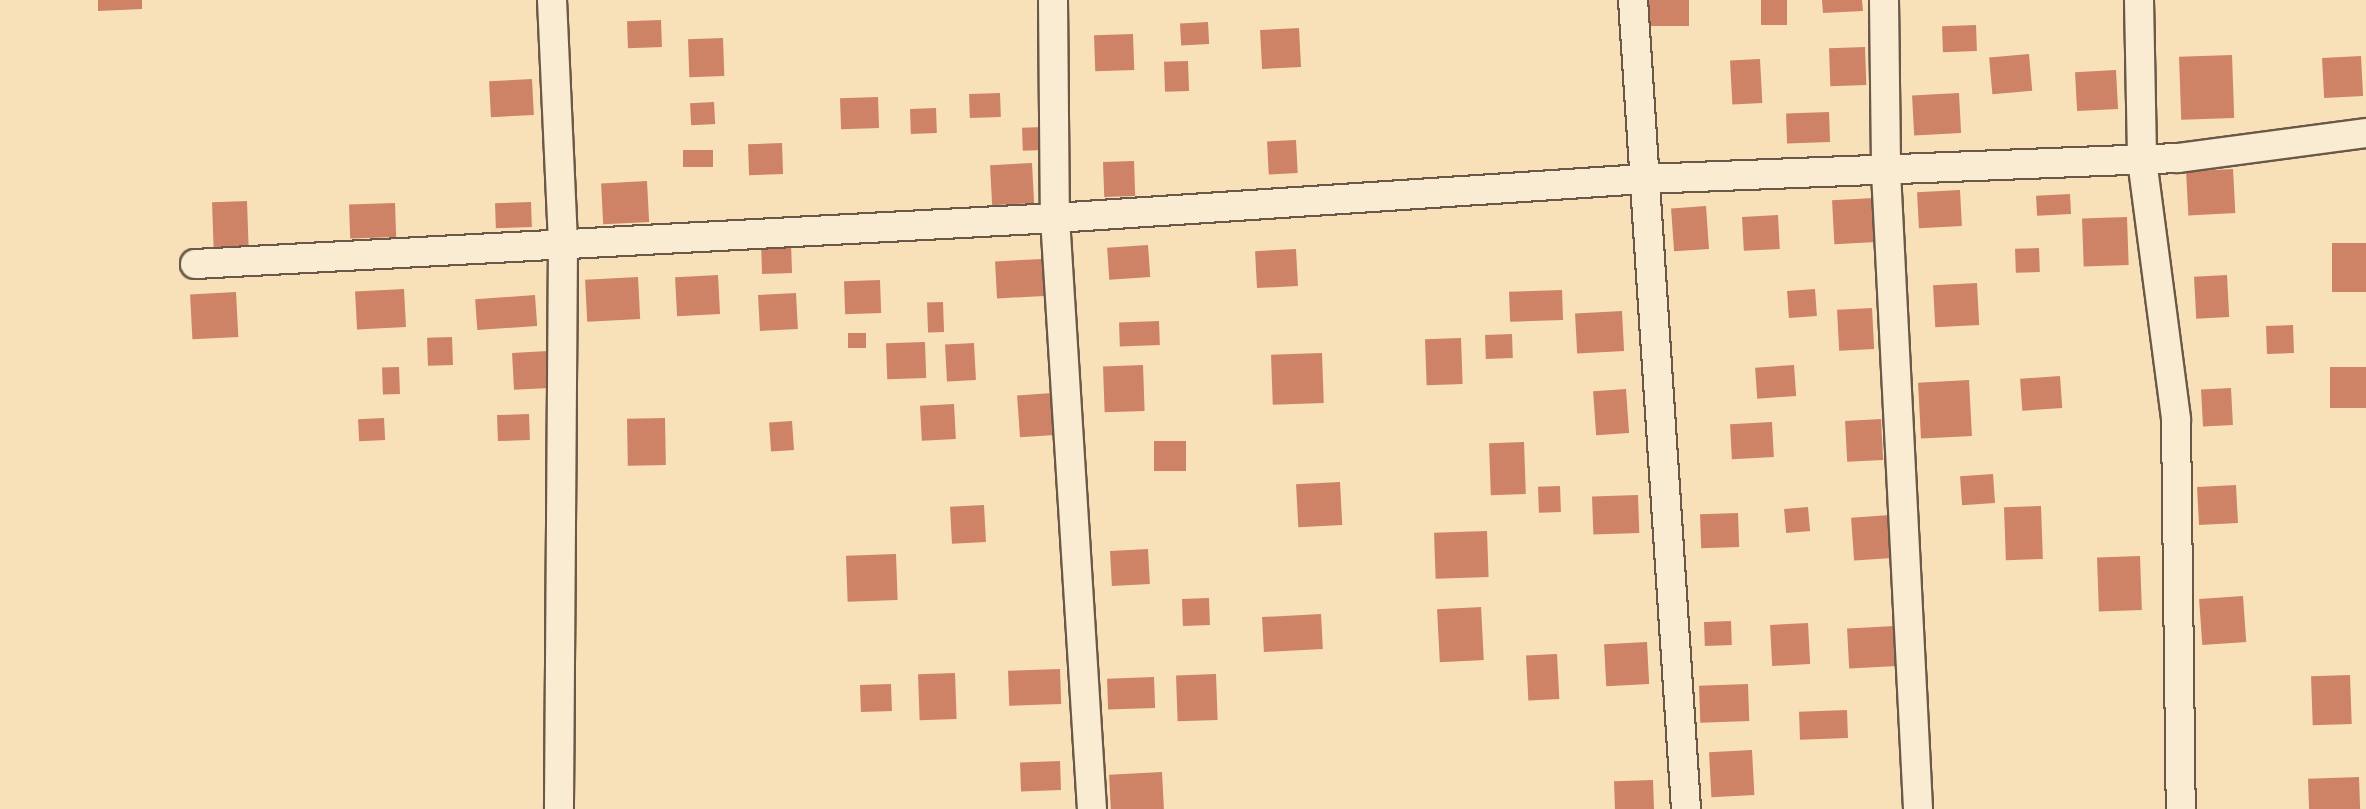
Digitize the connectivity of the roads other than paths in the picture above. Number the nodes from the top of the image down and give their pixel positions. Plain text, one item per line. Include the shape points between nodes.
1 (552, 0) edge
2 (1053, 0) edge
3 (1633, 0) edge
4 (1884, 0) edge
5 (2139, 0) edge
6 (2366, 133) edge
7 (2142, 160) junction
8 (1886, 172) junction
9 (1644, 179) junction
10 (1055, 218) junction
11 (563, 244) junction
12 (195, 264) dead end
13 (559, 809) edge
14 (1092, 809) edge
15 (1686, 809) edge
16 (1918, 809) edge
17 (2181, 809) edge

1 - 11 street
2 - 10 street
3 - 9 street
4 - 8 street
5 - 7 street
6 - 7 street
7 - 8 street
7 - 17 street via 2176,420
8 - 9 street
8 - 16 street
9 - 10 street
9 - 15 street
10 - 11 street
10 - 14 street
11 - 12 street
11 - 13 street

